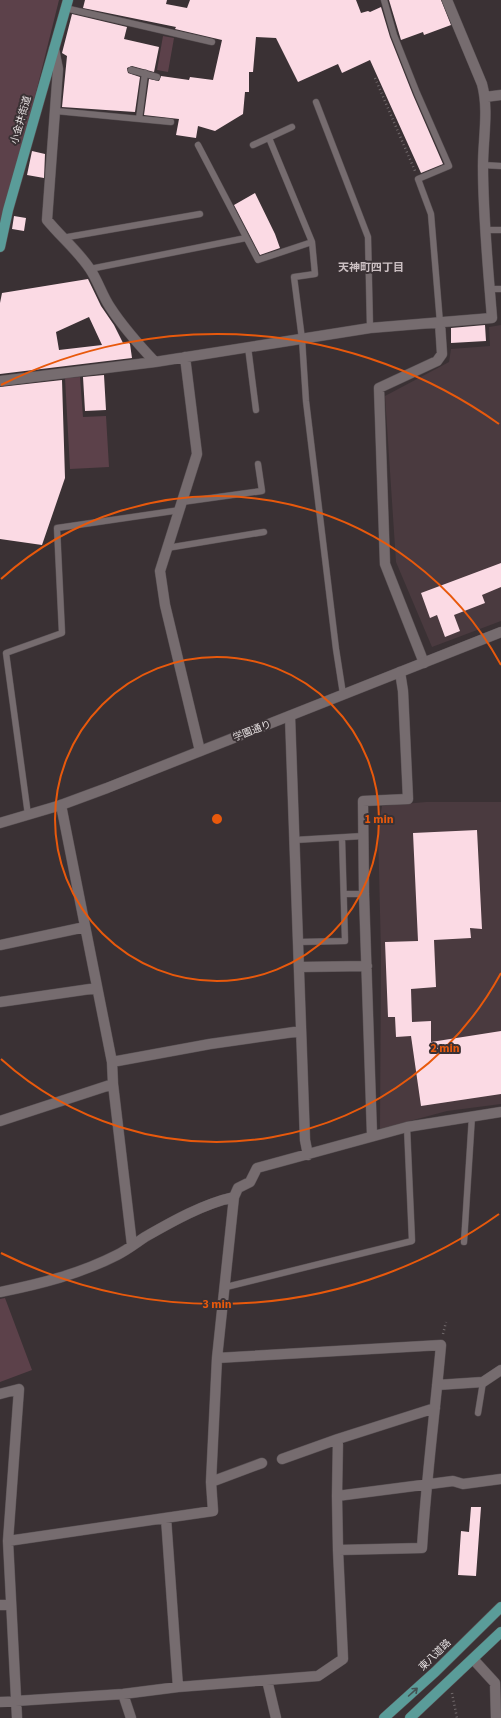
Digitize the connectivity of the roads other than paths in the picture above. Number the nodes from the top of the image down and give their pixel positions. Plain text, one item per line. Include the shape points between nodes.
1 (384, 0) edge
2 (447, 0) edge
3 (66, 4) edge
4 (212, 42) dead end
5 (54, 49) junction
6 (131, 70) dead end
7 (144, 74) junction
8 (157, 77) dead end
9 (501, 95) edge
10 (485, 97) junction
11 (316, 102) dead end
12 (56, 111) junction
13 (139, 119) junction
14 (171, 122) dead end
15 (292, 127) dead end
16 (269, 138) junction
17 (198, 145) dead end
18 (253, 145) dead end
19 (483, 165) junction
20 (501, 166) edge
21 (200, 214) dead end
22 (485, 230) junction
23 (501, 230) edge
24 (62, 238) junction
25 (246, 238) junction
26 (312, 242) junction
27 (0, 247) edge
28 (90, 269) junction
29 (490, 289) junction
30 (501, 289) edge
31 (440, 323) junction
32 (370, 328) junction
33 (302, 339) junction
34 (248, 347) junction
35 (185, 357) junction
36 (155, 362) junction
37 (0, 381) edge
38 (256, 410) dead end
39 (258, 464) dead end
40 (181, 506) junction
41 (264, 532) dead end
42 (167, 548) junction
43 (501, 632) edge
44 (424, 662) junction
45 (400, 672) junction
46 (343, 694) junction
47 (290, 716) junction
48 (200, 751) junction
49 (61, 805) junction
50 (28, 815) junction
51 (0, 823) edge
52 (363, 836) junction
53 (342, 838) junction
54 (295, 840) junction
55 (344, 894) junction
56 (364, 894) junction
57 (85, 927) junction
58 (298, 942) junction
59 (0, 945) edge
60 (367, 966) junction
61 (300, 967) junction
62 (97, 988) junction
63 (0, 1002) edge
64 (301, 1030) junction
65 (112, 1062) junction
66 (113, 1084) junction
67 (501, 1112) edge
68 (472, 1116) junction
69 (0, 1121) edge
70 (407, 1127) junction
71 (372, 1136) junction
72 (308, 1155) junction
73 (234, 1197) junction
74 (464, 1242) dead end
75 (132, 1245) junction
76 (226, 1287) junction
77 (0, 1292) edge
78 (217, 1358) junction
79 (501, 1370) edge
80 (483, 1382) junction
81 (437, 1385) junction
82 (0, 1394) edge
83 (435, 1408) junction
84 (478, 1413) dead end
85 (338, 1439) junction
86 (282, 1459) dead end
87 (262, 1463) dead end
88 (501, 1479) edge
89 (211, 1482) junction
90 (426, 1485) junction
91 (337, 1496) junction
92 (166, 1518) junction
93 (8, 1541) junction
94 (338, 1550) junction
95 (0, 1605) edge
96 (11, 1605) junction
97 (501, 1607) edge
98 (501, 1632) edge
99 (473, 1659) junction
100 (267, 1680) junction
101 (498, 1683) edge
102 (178, 1687) junction
103 (123, 1694) junction
104 (15, 1701) junction
105 (0, 1702) edge
106 (17, 1718) edge
107 (131, 1718) edge
108 (276, 1718) edge
109 (384, 1718) edge
110 (410, 1718) edge
111 (496, 1718) edge

1 - 31 lane via 403,57 449,166 418,179 431,214
2 - 10 street
3 - 4 lane
3 - 5 main road, 小金井街道
5 - 12 street via 58,69
5 - 27 main road, 小金井街道 via 8,210
6 - 7 lane
7 - 8 lane
7 - 13 lane
9 - 10 street
10 - 19 street
11 - 32 lane via 368,237
12 - 13 lane
12 - 24 street via 47,220
13 - 14 lane
15 - 16 lane
16 - 18 lane
16 - 26 lane
17 - 25 lane
19 - 20 lane
19 - 22 street
21 - 24 lane
22 - 23 lane
22 - 29 street
24 - 28 street
25 - 26 lane via 258,260
25 - 28 lane
26 - 33 lane via 315,274 294,277
28 - 36 street via 128,332
29 - 30 lane
29 - 31 street via 492,318
31 - 32 street
31 - 44 street via 442,354 437,361 379,388 385,564
32 - 33 street
33 - 34 street
33 - 46 lane via 306,401
34 - 35 street
34 - 38 lane
35 - 36 street
35 - 40 street via 197,454
36 - 37 street
39 - 40 lane via 262,491
40 - 42 street
40 - 50 lane via 57,528 62,633 6,653
41 - 42 lane
42 - 48 street via 160,571 165,606
43 - 44 street, 学園通り
44 - 45 street, 学園通り
45 - 46 street, 学園通り
45 - 52 street via 408,799 363,801
46 - 47 street, 学園通り
47 - 48 street, 学園通り
47 - 54 street
48 - 49 street, 学園通り
49 - 50 street, 学園通り
49 - 57 street
50 - 51 street, 学園通り
52 - 53 lane
52 - 56 street
53 - 54 lane
53 - 55 lane
54 - 58 street
55 - 56 lane
55 - 58 lane via 345,941
56 - 60 street
57 - 59 street
57 - 62 street
58 - 61 street
60 - 61 street
60 - 71 street
61 - 64 street
62 - 63 street
62 - 65 street
64 - 65 street
64 - 72 street via 305,1140
65 - 66 street
66 - 69 street
66 - 75 street
67 - 68 street
68 - 70 street
68 - 74 lane
70 - 71 street
70 - 76 lane via 412,1241
71 - 72 street
72 - 73 street via 257,1168 250,1182 238,1188
73 - 75 street via 188,1214
73 - 76 street
75 - 77 street via 117,1255 43,1283
76 - 78 street
78 - 81 street via 441,1345
78 - 89 street
79 - 80 street
80 - 81 street
80 - 84 lane
81 - 83 street
82 - 93 street via 19,1389
83 - 85 street
83 - 90 street
85 - 86 street
85 - 91 street
87 - 89 street
88 - 90 street
89 - 92 street via 213,1511
90 - 91 street
90 - 94 street via 422,1548
91 - 94 street
92 - 93 street
92 - 102 street
93 - 96 street
94 - 100 street via 343,1659 318,1676
95 - 96 street
96 - 104 street
109 -> 97 main road, 東八道路
98 - 99 main road
99 - 101 street
99 - 110 main road
100 - 102 street
100 - 108 street
101 - 111 street
102 - 103 street
103 - 104 street
103 - 107 street
104 - 105 street
104 - 106 street

